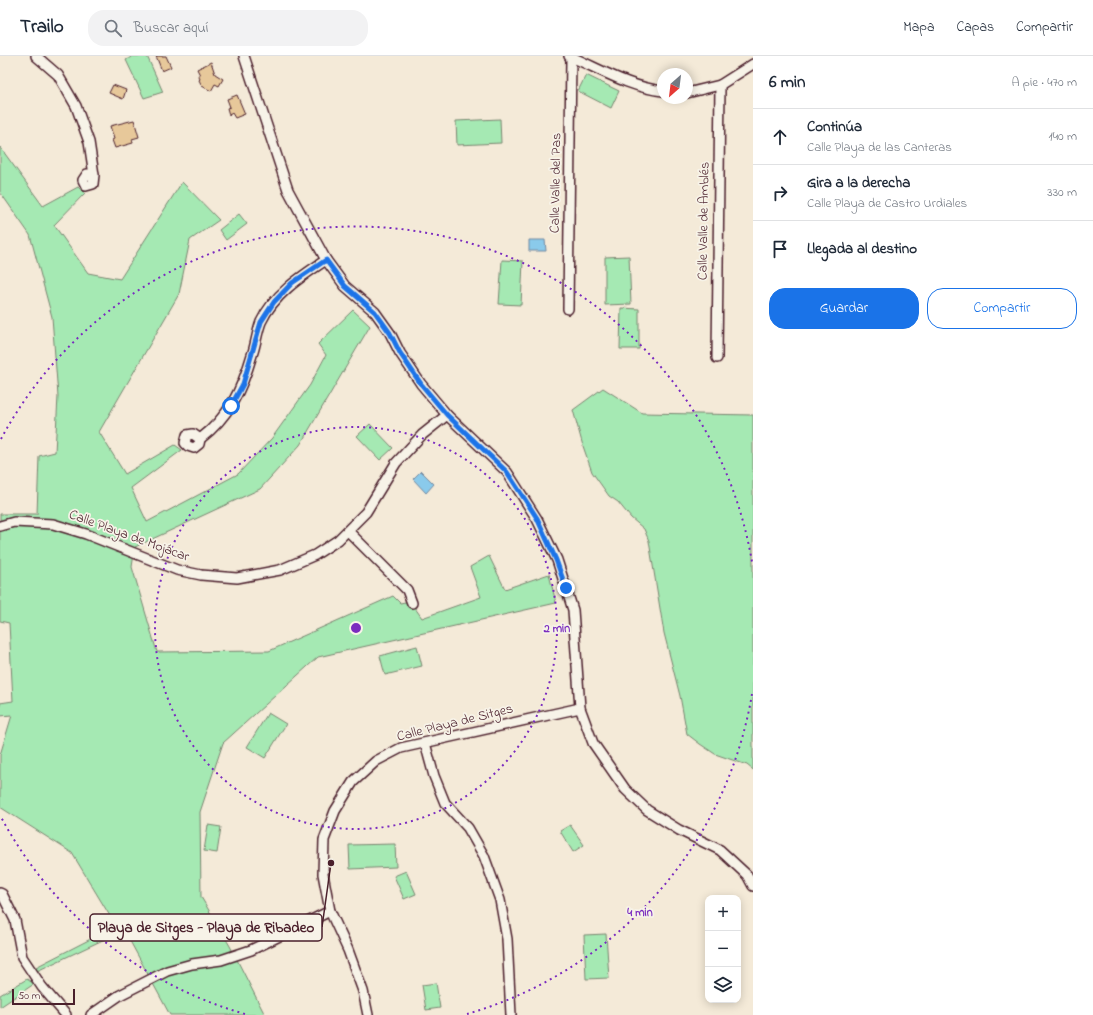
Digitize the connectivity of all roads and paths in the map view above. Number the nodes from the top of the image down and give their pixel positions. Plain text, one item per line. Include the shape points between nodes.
1 (36, 56) edge
2 (244, 56) edge
3 (570, 56) edge
4 (753, 64) edge
5 (720, 85) junction
6 (657, 90) edge
7 (693, 92) edge
8 (94, 175) dead end
9 (326, 260) junction
10 (568, 309) dead end
11 (717, 358) dead end
12 (447, 415) junction
13 (200, 438) dead end
14 (0, 526) edge
15 (348, 531) junction
16 (412, 603) dead end
17 (580, 708) junction
18 (425, 743) junction
19 (753, 886) edge
20 (0, 893) edge
21 (330, 911) junction
22 (66, 1015) edge
23 (91, 1015) edge
24 (368, 1015) edge
25 (511, 1015) edge

1 - 8 street via 58,76 76,106 90,142
2 - 9 street via 288,190
3 - 6 street via 616,78
3 - 10 street, Calle Valle del Pas
4 - 5 street
5 - 7 street
5 - 11 street, Calle Valle de Amblés
9 - 12 street via 345,286 378,316 421,384
9 - 13 street via 292,283 274,302 261,322 243,384 231,406 210,431
12 - 15 street, Calle Playa de Mojácar via 422,435 396,463 366,512
12 - 17 street via 507,472 537,518 556,560 573,610
14 - 15 street, Calle Playa de Mojácar via 14,522 53,524 86,534 177,570 237,578 280,570 315,555
15 - 16 street via 407,590
17 - 18 street, Calle Playa de Sitges
17 - 19 street via 593,743 625,789 647,810 679,830 720,850 747,875
18 - 21 street, Calle Playa de Sitges via 401,748 376,761 353,782 335,811 324,840 323,874
18 - 25 street via 445,803 468,828 484,856 500,900 507,939
20 - 22 street via 15,920 22,958
21 - 23 street via 251,950 221,960 167,971 120,995
21 - 24 street, Calle Playa de Sitges via 361,984

